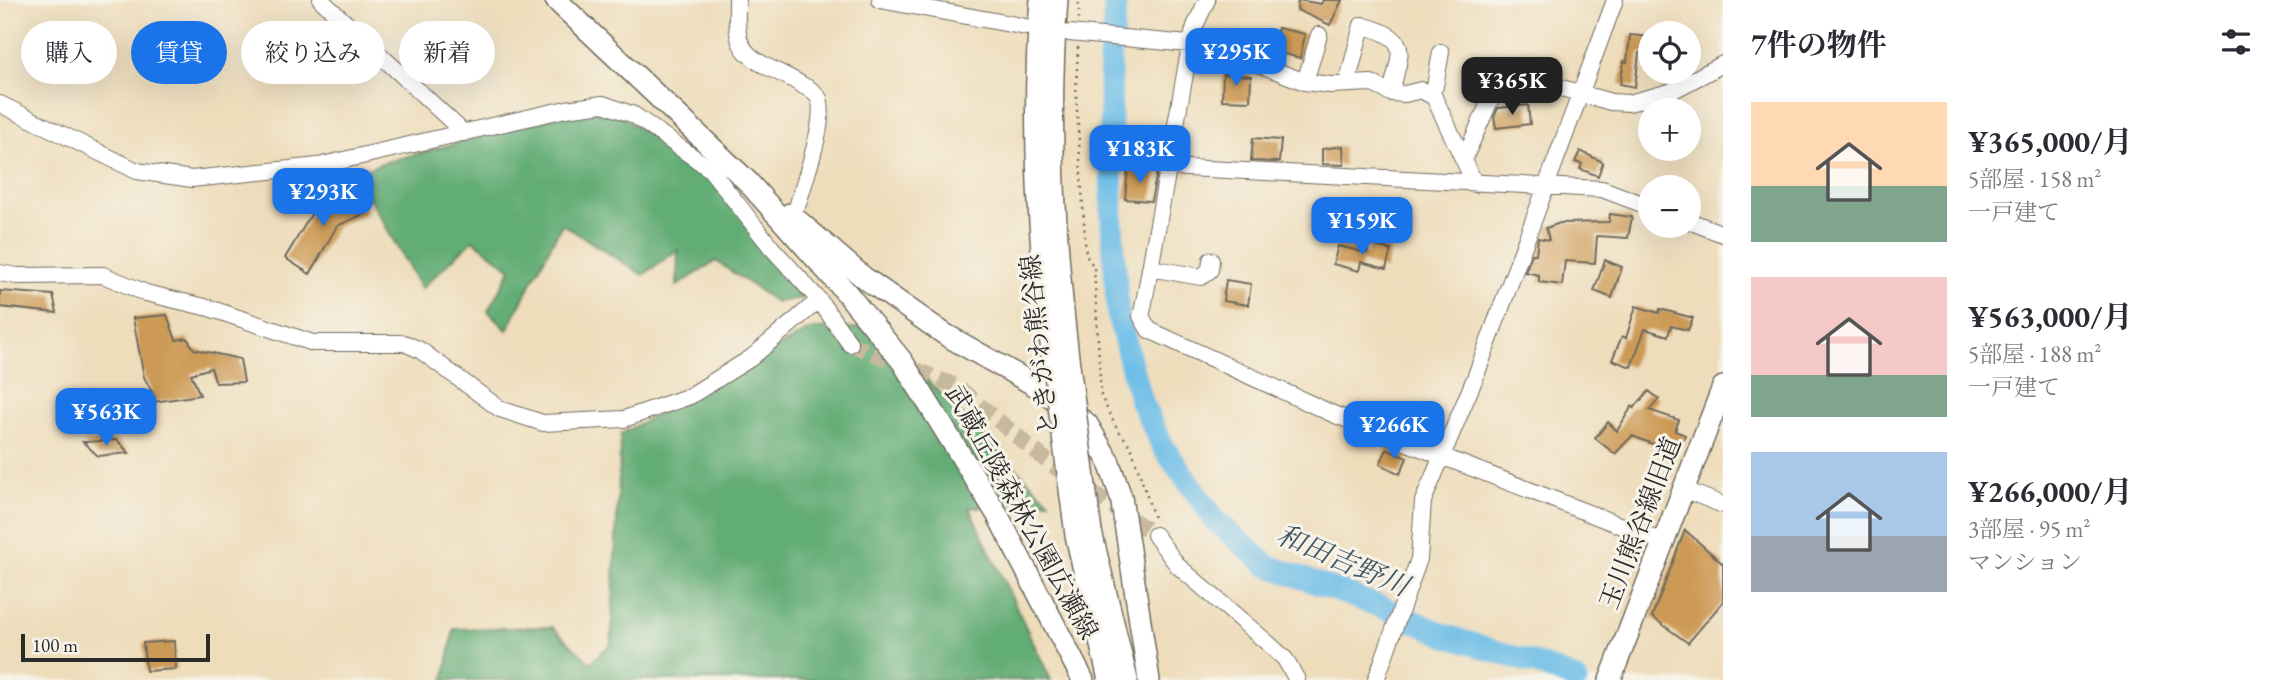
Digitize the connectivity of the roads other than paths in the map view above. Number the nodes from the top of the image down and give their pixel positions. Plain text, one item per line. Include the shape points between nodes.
1 (321, 0) edge
2 (556, 0) edge
3 (737, 0) edge
4 (880, 0) edge
5 (1041, 0) edge
6 (1057, 0) edge
7 (1207, 0) edge
8 (1612, 1) edge
9 (1026, 27) dead end
10 (1078, 33) road end
11 (1319, 35) dead end
12 (1190, 46) junction
13 (1441, 52) dead end
14 (1723, 64) edge
15 (1306, 82) junction
16 (1347, 84) junction
17 (1391, 93) junction
18 (1429, 93) junction
19 (1579, 93) junction
20 (0, 104) edge
21 (464, 133) junction
22 (1464, 159) junction
23 (1168, 167) junction
24 (747, 181) junction
25 (1475, 184) junction
26 (1544, 188) junction
27 (1638, 202) edge
28 (799, 204) dead end
29 (1701, 226) edge
30 (1723, 234) edge
31 (1210, 260) dead end
32 (1150, 268) junction
33 (0, 273) edge
34 (819, 300) junction
35 (850, 344) tunnel mouth
36 (1060, 358) junction
37 (1723, 387) edge
38 (1441, 455) junction
39 (1683, 489) junction
40 (1723, 505) edge
41 (1083, 533) junction
42 (1155, 535) tunnel mouth
43 (1663, 542) junction
44 (1083, 680) edge
45 (1110, 680) edge
46 (1127, 680) edge
47 (1149, 680) edge
48 (1297, 680) edge
49 (1376, 680) edge
50 (1610, 680) edge

1 - 21 street
2 - 24 main road, 武蔵丘陵森林公園広瀬線
3 - 28 street via 739,39 745,50 792,77 820,101
4 - 9 street
5 - 36 main road, ときがわ熊谷線 via 1036,92 1038,212
6 - 36 main road, ときがわ熊谷線 via 1053,174
7 - 12 street
8 - 19 street
10 - 12 street
11 - 15 street
12 - 15 street via 1220,48
12 - 23 street
13 - 18 street via 1435,86
14 - 19 street via 1648,100 1611,102
15 - 16 street
16 - 17 street via 1371,83
16 - 17 street via 1363,26 1398,41 1400,53
17 - 18 street
18 - 22 street
19 - 22 street via 1551,85 1499,90 1493,94
19 - 26 street
20 - 21 street via 137,172 192,179 318,166
21 - 34 street via 603,104 634,115 710,169 775,240
22 - 25 street
23 - 25 street
23 - 32 street
24 - 44 main road, 武蔵丘陵森林公園広瀬線 via 902,361 997,514
24 - 47 main road, 武蔵丘陵森林公園広瀬線 via 863,277 946,335 1038,387 1087,424 1108,460 1121,497
25 - 26 street
26 - 27 street via 1602,189
26 - 38 street via 1475,379
29 - 30 street
31 - 32 street via 1210,270 1202,277
32 - 38 street via 1141,316 1149,330 1289,395
33 - 34 street via 103,275 146,293 209,308 313,343 404,343 500,409 542,423 624,419 690,396 751,358
34 - 35 street
36 - 41 main road, ときがわ熊谷線, bridge
37 - 39 main road, 玉川熊谷線旧道
38 - 43 street
38 - 49 street via 1423,500 1419,559
39 - 40 street
39 - 43 main road, 玉川熊谷線旧道
41 - 45 main road, ときがわ熊谷線
41 - 46 main road, ときがわ熊谷線
42 - 48 street via 1178,566 1285,659
43 - 50 main road, 玉川熊谷線旧道

